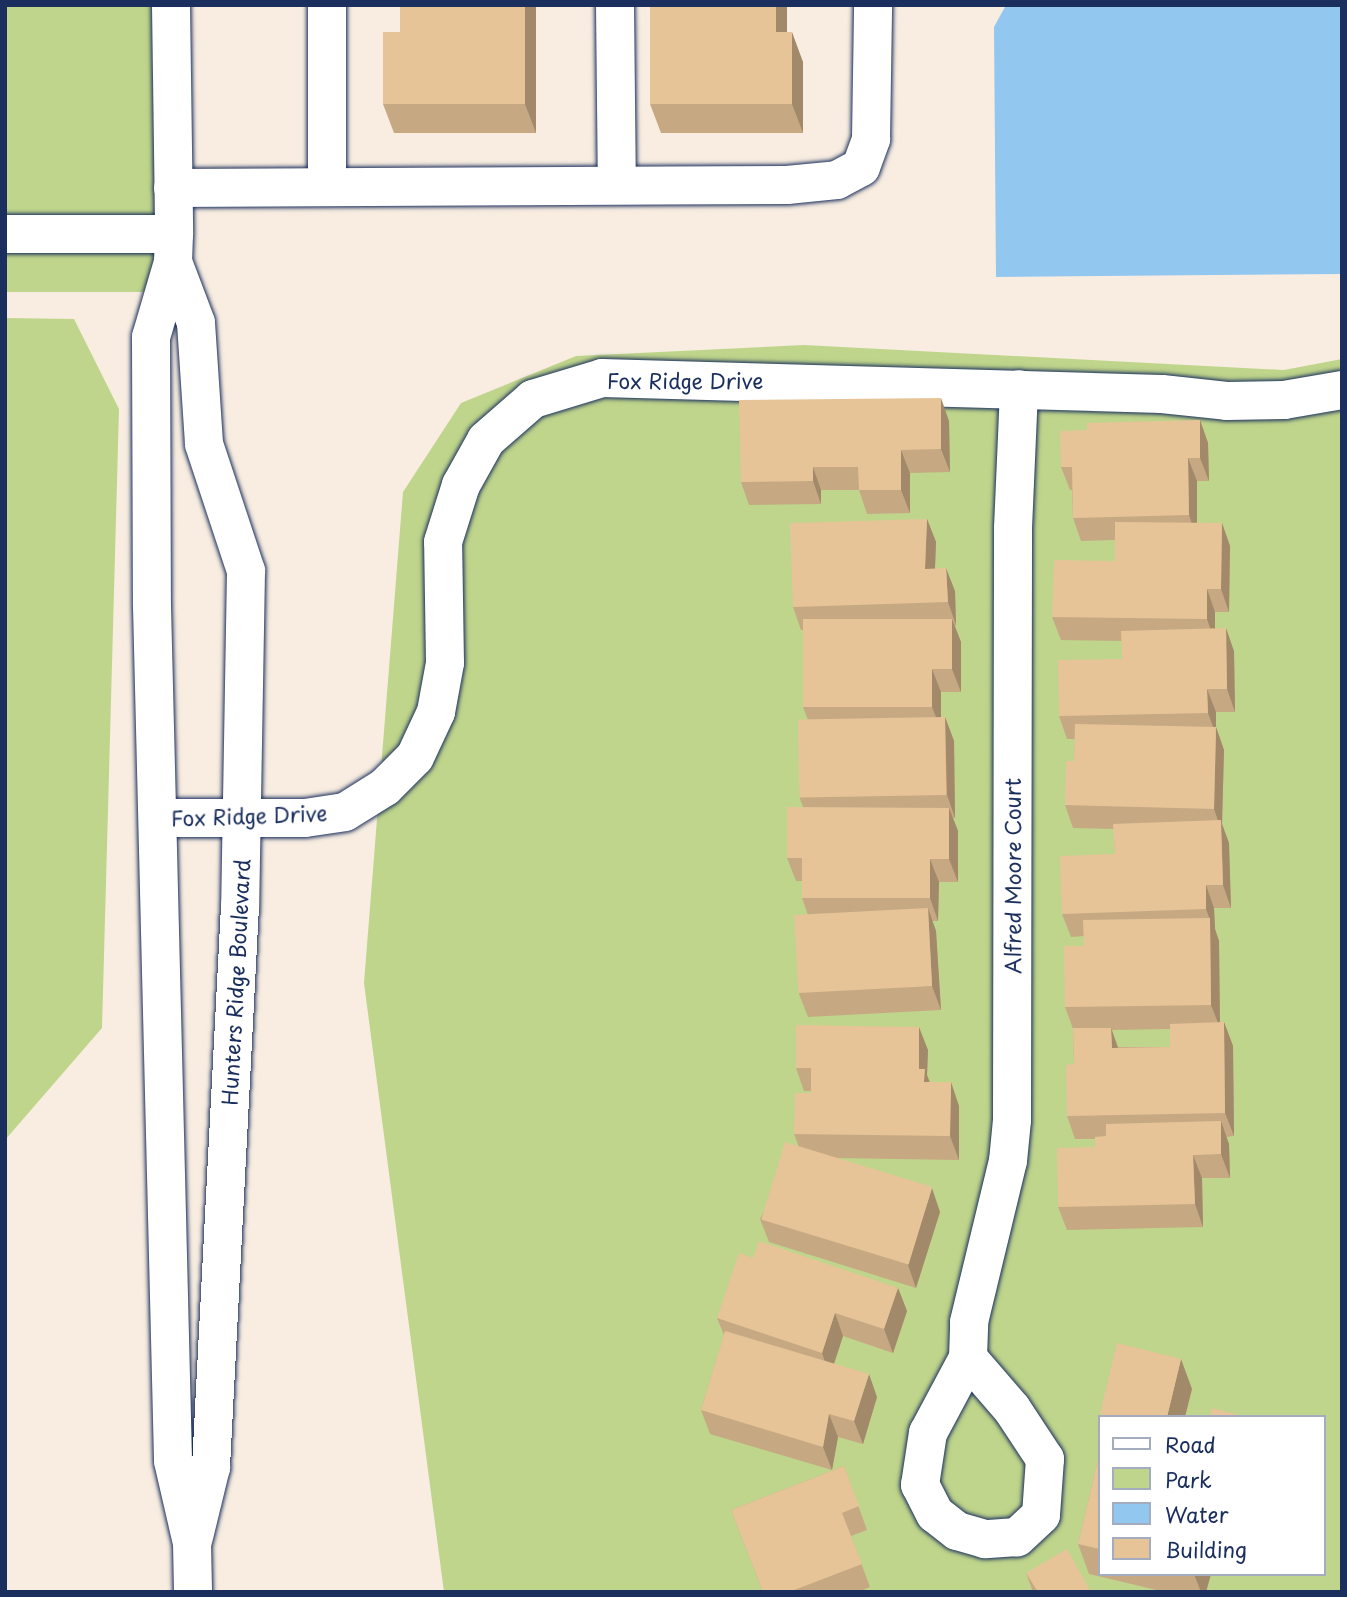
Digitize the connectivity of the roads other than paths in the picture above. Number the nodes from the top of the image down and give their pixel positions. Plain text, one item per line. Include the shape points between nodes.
1 (171, 5) edge
2 (327, 5) edge
3 (615, 5) edge
4 (873, 5) edge
5 (617, 185) junction
6 (327, 187) junction
7 (173, 188) junction
8 (5, 234) edge
9 (173, 248) junction
10 (1018, 389) junction
11 (1342, 390) edge
12 (242, 817) junction
13 (158, 818) junction
14 (968, 1358) dead end
15 (192, 1543) junction
16 (193, 1592) edge

1 - 7 street, Hunters Ridge Boulevard
2 - 6 street
3 - 5 street
4 - 5 street via 871,139 862,167 836,180 787,185
5 - 6 street
6 - 7 street
7 - 9 street, Hunters Ridge Boulevard
8 - 9 street
9 - 12 street, Hunters Ridge Boulevard via 196,323 204,444 246,571
9 - 13 street, Hunters Ridge Boulevard via 151,337
10 - 11 street, Fox Ridge Drive via 1227,401 1284,400
10 - 12 street, Fox Ridge Drive via 602,378 533,399 486,440 461,485 443,542 445,663 436,712 415,757 385,787 345,812 305,818
10 - 14 street, Alfred Moore Court via 1013,528 1012,1120 1008,1161 969,1322
12 - 13 street, Fox Ridge Drive
12 - 15 street, Hunters Ridge Boulevard via 211,1467
13 - 15 street, Hunters Ridge Boulevard via 173,1461
15 - 16 street, Hunters Ridge Boulevard

